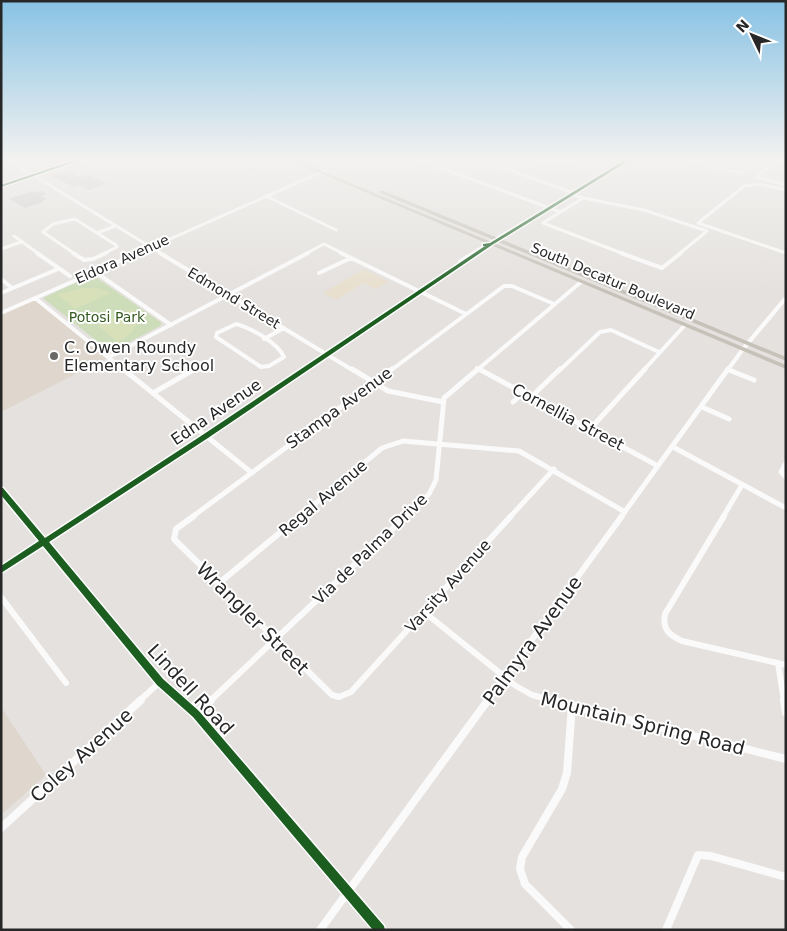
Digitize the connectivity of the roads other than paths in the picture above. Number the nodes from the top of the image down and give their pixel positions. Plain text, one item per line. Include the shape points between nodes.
1 (79, 203) edge
2 (249, 203) edge
3 (281, 203) edge
4 (401, 203) edge
5 (403, 203) edge
6 (538, 203) edge
7 (557, 203) edge
8 (574, 203) edge
9 (611, 203) edge
10 (722, 203) edge
11 (409, 206) junction
12 (550, 208) junction
13 (561, 212) junction
14 (115, 226) junction
15 (336, 230) dead end
16 (97, 233) junction
17 (14, 236) dead end
18 (21, 242) junction
19 (494, 242) junction
20 (149, 247) junction
21 (1, 249) edge
22 (786, 253) edge
23 (351, 258) junction
24 (58, 269) junction
25 (94, 271) junction
26 (318, 273) dead end
27 (70, 276) dead end
28 (1, 279) edge
29 (581, 282) junction
30 (12, 288) junction
31 (616, 290) junction
32 (420, 291) junction
33 (1, 292) edge
34 (230, 295) junction
35 (35, 298) junction
36 (786, 298) edge
37 (554, 304) junction
38 (1, 313) edge
39 (466, 314) junction
40 (685, 324) junction
41 (171, 325) junction
42 (284, 328) junction
43 (264, 339) junction
44 (748, 343) junction
45 (743, 349) junction
46 (660, 352) junction
47 (327, 354) junction
48 (109, 357) junction
49 (786, 359) edge
50 (210, 361) dead end
51 (786, 367) edge
52 (477, 368) junction
53 (729, 370) junction
54 (754, 380) dead end
55 (374, 383) junction
56 (153, 393) junction
57 (523, 393) junction
58 (531, 397) junction
59 (443, 402) junction
60 (513, 402) dead end
61 (702, 407) junction
62 (729, 419) dead end
63 (590, 429) junction
64 (206, 436) junction
65 (439, 442) junction
66 (673, 447) junction
67 (786, 463) edge
68 (658, 466) junction
69 (554, 469) junction
70 (252, 473) junction
71 (786, 477) edge
72 (742, 485) junction
73 (1, 490) edge
74 (786, 508) edge
75 (625, 512) junction
76 (173, 534) joint
77 (44, 542) junction
78 (1, 570) edge
79 (218, 584) junction
80 (1, 597) edge
81 (424, 612) junction
82 (275, 640) junction
83 (778, 664) junction
84 (786, 665) edge
85 (504, 677) junction
86 (160, 682) junction
87 (66, 683) dead end
88 (339, 697) joint
89 (572, 705) junction
90 (786, 713) edge
91 (196, 714) junction
92 (786, 759) edge
93 (1, 828) edge
94 (786, 877) edge
95 (349, 890) junction
96 (320, 930) edge
97 (380, 930) edge
98 (571, 930) edge
99 (666, 930) edge

1 - 14 street, Edmond Street
2 - 20 street, Eldora Avenue
3 - 15 street
4 - 11 main road, South Decatur Boulevard
5 - 11 main road, South Decatur Boulevard
6 - 12 street
7 - 12 street, Edna Avenue
8 - 13 street
9 - 13 street via 644,210 707,231 662,268 543,223
10 - 22 street via 698,223
11 - 19 main road, South Decatur Boulevard
11 - 19 main road, South Decatur Boulevard via 437,215
12 - 13 street
12 - 19 street, Edna Avenue
14 - 16 street
14 - 20 street, Edmond Street
16 - 16 street via 72,219 42,232 84,260 117,248
17 - 18 street
18 - 21 street
18 - 24 street
19 - 29 main road, South Decatur Boulevard
19 - 31 main road, South Decatur Boulevard
19 - 32 street, Edna Avenue
20 - 25 street, Eldora Avenue
20 - 34 street, Edmond Street
23 - 26 street
23 - 32 street
23 - 34 street via 324,244
24 - 27 street
24 - 30 street
25 - 35 street, Eldora Avenue
25 - 41 street
28 - 30 street
29 - 31 main road via 590,281
29 - 37 street
29 - 40 main road, South Decatur Boulevard
30 - 33 street
31 - 44 main road, South Decatur Boulevard
32 - 39 street
32 - 47 street, Edna Avenue
34 - 41 street
34 - 42 street, Edmond Street
35 - 38 street, Eldora Avenue
35 - 48 street
36 - 44 street
37 - 39 street, Stampa Avenue via 508,286
37 - 52 street
39 - 55 street, Stampa Avenue
40 - 45 main road, South Decatur Boulevard
40 - 46 street
41 - 48 street
42 - 43 street
42 - 47 street, Edmond Street
43 - 43 street via 236,324 216,335 261,368 284,355
44 - 45 street
44 - 49 main road, South Decatur Boulevard
45 - 51 main road, South Decatur Boulevard
45 - 53 street, Palmyra Avenue
46 - 58 street via 606,330 600,332
46 - 63 street
47 - 55 street, Edmond Street
47 - 64 street, Edna Avenue
48 - 56 street
50 - 56 street
52 - 57 street, Cornellia Street
52 - 59 street via 449,391
53 - 54 street
53 - 61 street, Palmyra Avenue
55 - 59 street, Edmond Street via 398,394
55 - 70 street, Stampa Avenue
56 - 64 street
57 - 58 street, Cornellia Street
57 - 60 street
58 - 63 street, Cornellia Street
59 - 65 street, Via de Palma Drive
61 - 62 street
61 - 66 street, Palmyra Avenue
63 - 68 street, Cornellia Street
64 - 70 street
64 - 77 street, Edna Avenue
65 - 69 street via 509,448
65 - 79 street, Regal Avenue via 403,440 382,448
65 - 82 street, Via de Palma Drive via 436,480 429,494
66 - 68 street, Palmyra Avenue
66 - 72 street
67 - 71 street via 781,472
68 - 75 street, Palmyra Avenue
69 - 75 street
69 - 81 street, Varsity Avenue
70 - 76 street, Stampa Avenue
72 - 74 street
72 - 83 street via 665,614 663,623 671,637 682,641
73 - 77 street, Lindell Road
75 - 85 street, Palmyra Avenue
76 - 79 street, Wrangler Street via 174,539
77 - 78 street, Edna Avenue
77 - 86 street, Lindell Road
79 - 82 street, Wrangler Street
80 - 87 street
81 - 85 street, Mountain Spring Road
81 - 88 street, Varsity Avenue via 351,692
82 - 88 street, Wrangler Street via 332,695
82 - 91 street, Via de Palma Drive
83 - 84 street
83 - 90 street
85 - 89 street, Mountain Spring Road via 532,695
85 - 95 street, Palmyra Avenue
86 - 91 street, Lindell Road
86 - 93 street, Coley Avenue
89 - 92 street, Mountain Spring Road
89 - 98 street via 567,773 562,789 522,857 520,869 525,884
91 - 95 street, Lindell Road
94 - 99 street via 698,855
95 - 96 street, Palmyra Avenue
95 - 97 street, Lindell Road

